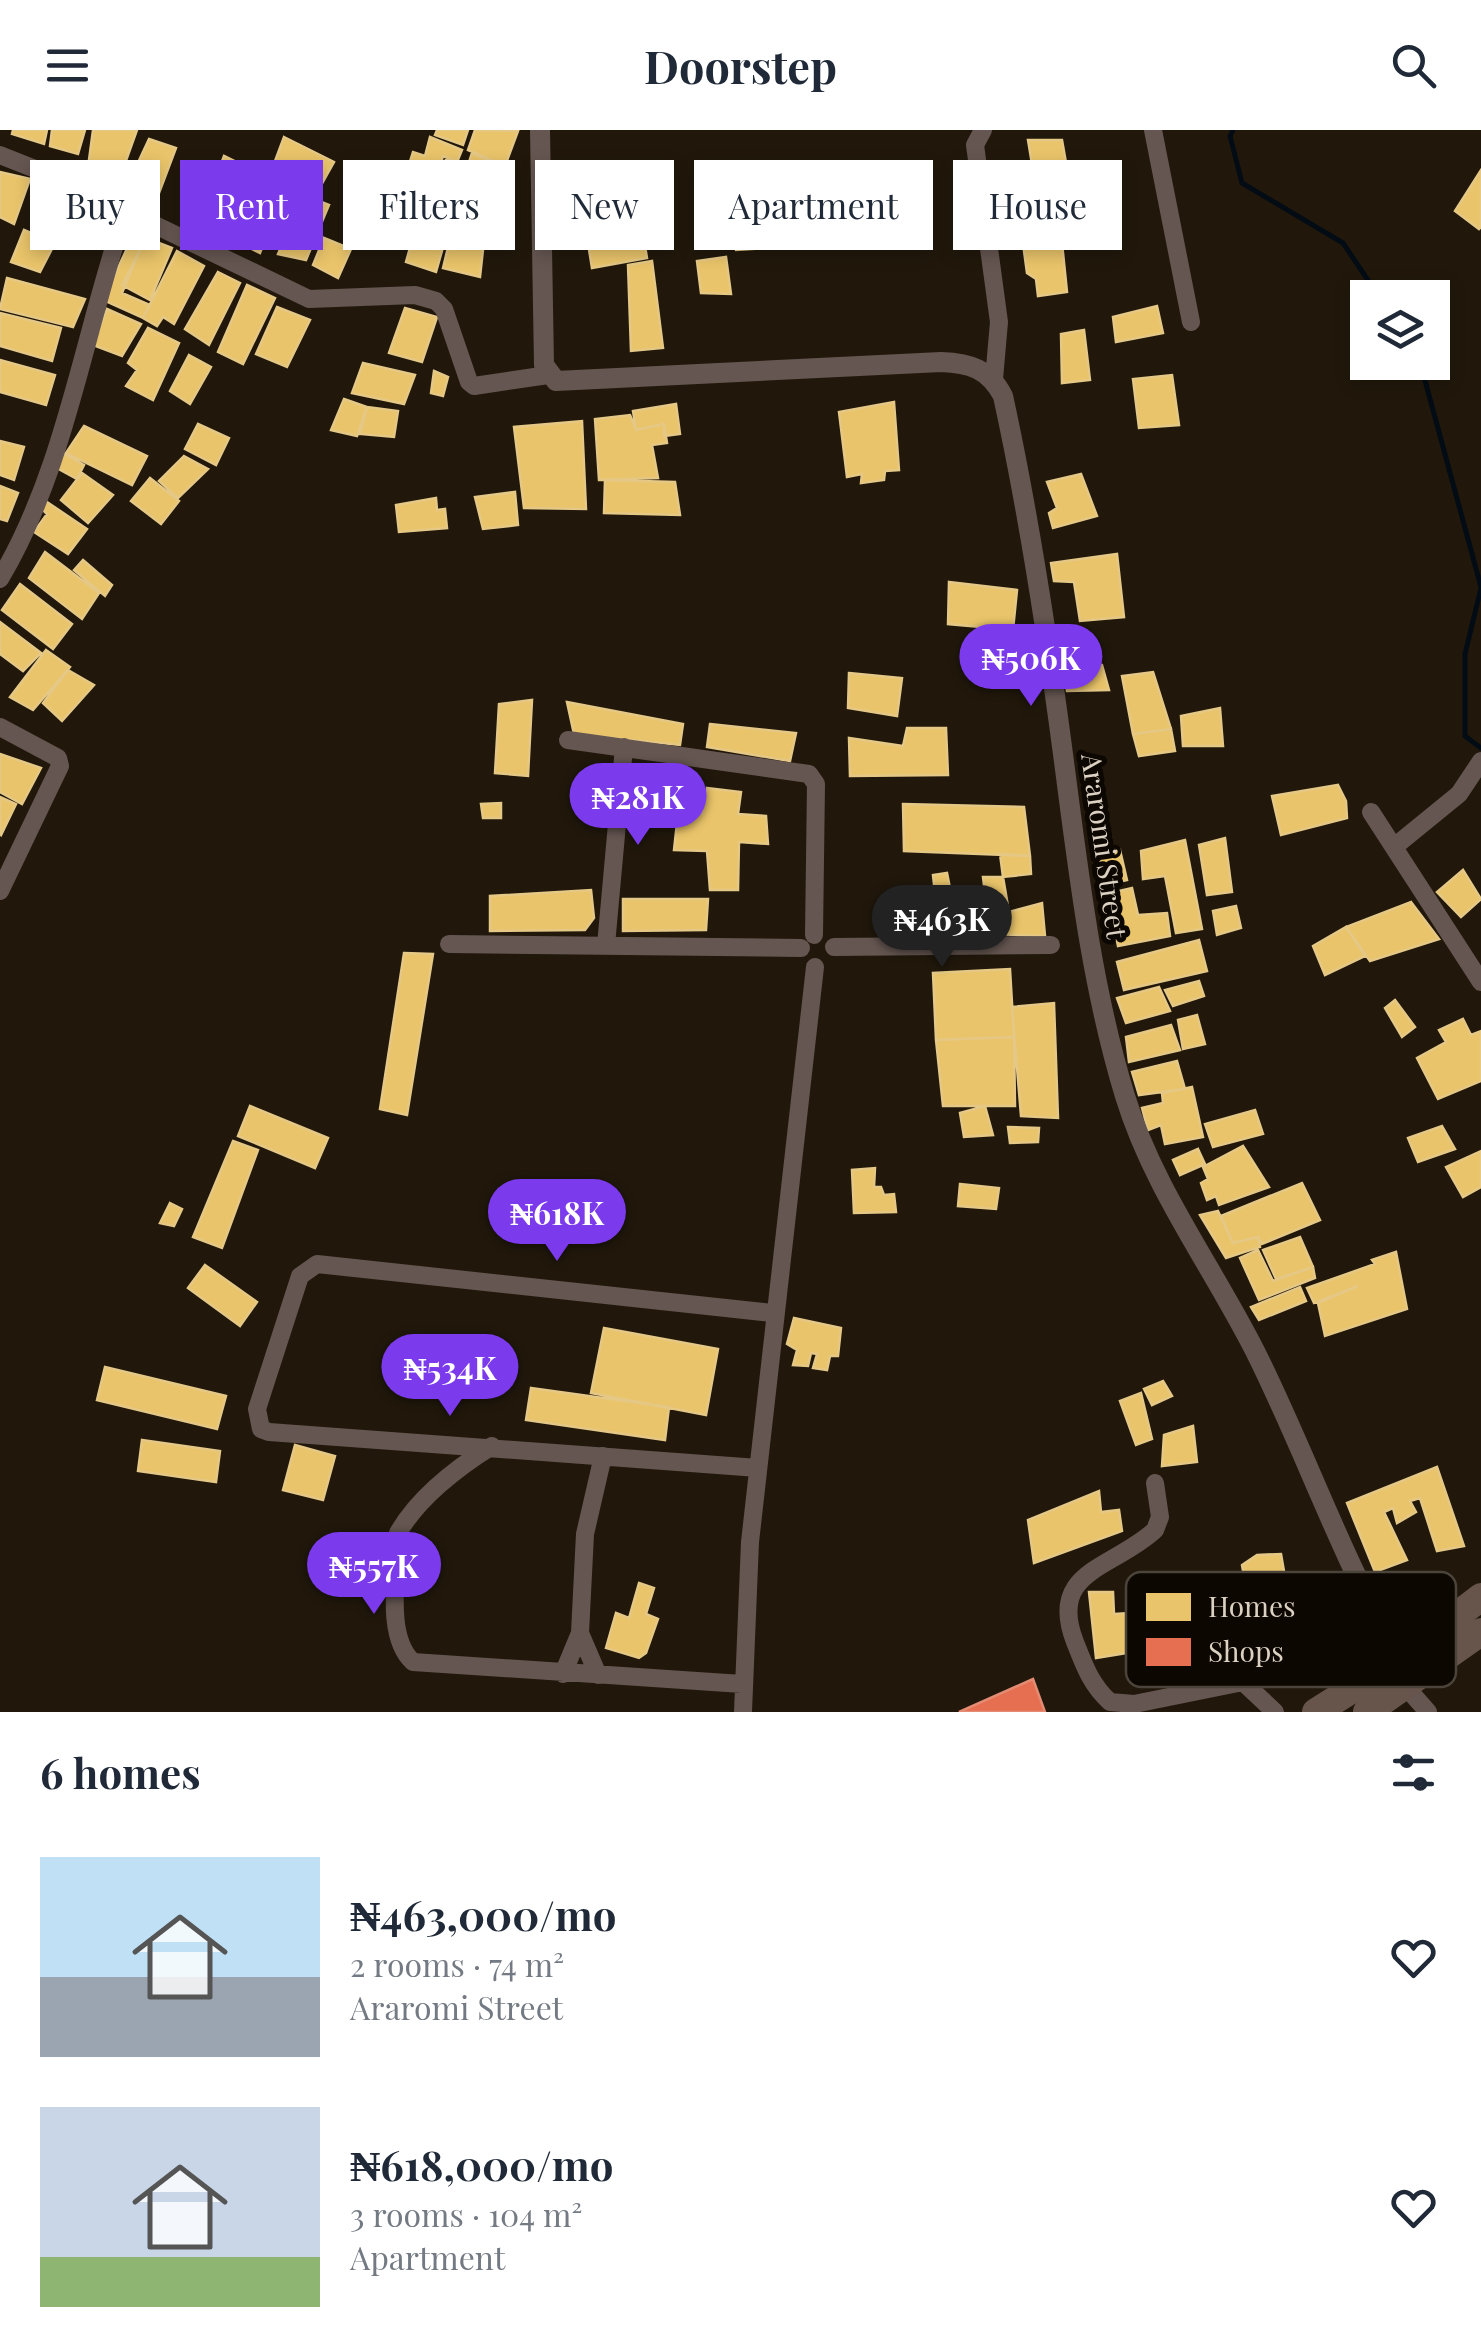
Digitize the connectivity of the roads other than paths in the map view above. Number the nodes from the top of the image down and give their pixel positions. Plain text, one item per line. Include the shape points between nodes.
1 (540, 130) edge
2 (982, 130) edge
3 (1153, 130) edge
4 (0, 154) edge
5 (30, 167) edge
6 (160, 227) edge
7 (112, 250) edge
8 (1191, 322) dead end
9 (548, 375) junction
10 (994, 379) junction
11 (0, 580) edge
12 (0, 726) edge
13 (568, 740) dead end
14 (624, 747) junction
15 (1481, 761) edge
16 (1371, 812) dead end
17 (1394, 847) junction
18 (0, 890) edge
19 (807, 941) junction
20 (449, 944) dead end
21 (606, 945) junction
22 (1051, 945) dead end
23 (834, 946) junction
24 (815, 967) junction
25 (1481, 982) edge
26 (772, 1313) junction
27 (492, 1446) junction
28 (603, 1456) junction
29 (758, 1468) junction
30 (1154, 1482) dead end
31 (1352, 1572) edge
32 (1481, 1598) edge
33 (1456, 1617) edge
34 (580, 1632) junction
35 (1481, 1632) edge
36 (1456, 1650) edge
37 (564, 1674) junction
38 (598, 1675) junction
39 (742, 1684) junction
40 (1206, 1687) edge
41 (1248, 1687) edge
42 (1356, 1687) edge
43 (1406, 1687) joint
44 (743, 1712) edge
45 (1276, 1712) edge
46 (1316, 1712) edge
47 (1367, 1712) edge
48 (1428, 1712) edge

1 - 9 street
2 - 10 street via 975,144 998,322
3 - 8 street
4 - 5 street
6 - 9 street via 309,299 414,295 436,301 474,386
7 - 11 street via 70,406
9 - 10 street via 556,381 941,362 964,363
10 - 31 street, Araromi Street via 1030,519 1081,894 1126,1099 1170,1202 1254,1350
12 - 18 street via 58,758 60,766
13 - 14 street
14 - 19 street via 795,770 814,779
14 - 21 street
15 - 17 street via 1459,794
16 - 17 street
17 - 25 street
19 - 21 street
19 - 23 street via 826,936
19 - 24 street via 804,960
20 - 21 street
22 - 23 street
23 - 24 street via 827,964
24 - 26 street
26 - 27 street via 336,1263 306,1268 256,1409 261,1428
26 - 29 street
27 - 28 street
27 - 37 street via 464,1464 398,1533 401,1650 412,1662
28 - 29 street
28 - 34 street via 586,1534
29 - 39 street
30 - 40 street via 1160,1516 1155,1530 1074,1584 1066,1620 1089,1677 1110,1702 1134,1704
32 - 33 main road
34 - 37 street
34 - 38 street
35 - 36 main road
37 - 38 street
38 - 39 street
39 - 44 street
41 - 45 street
42 - 46 main road
43 - 47 main road
43 - 48 street

